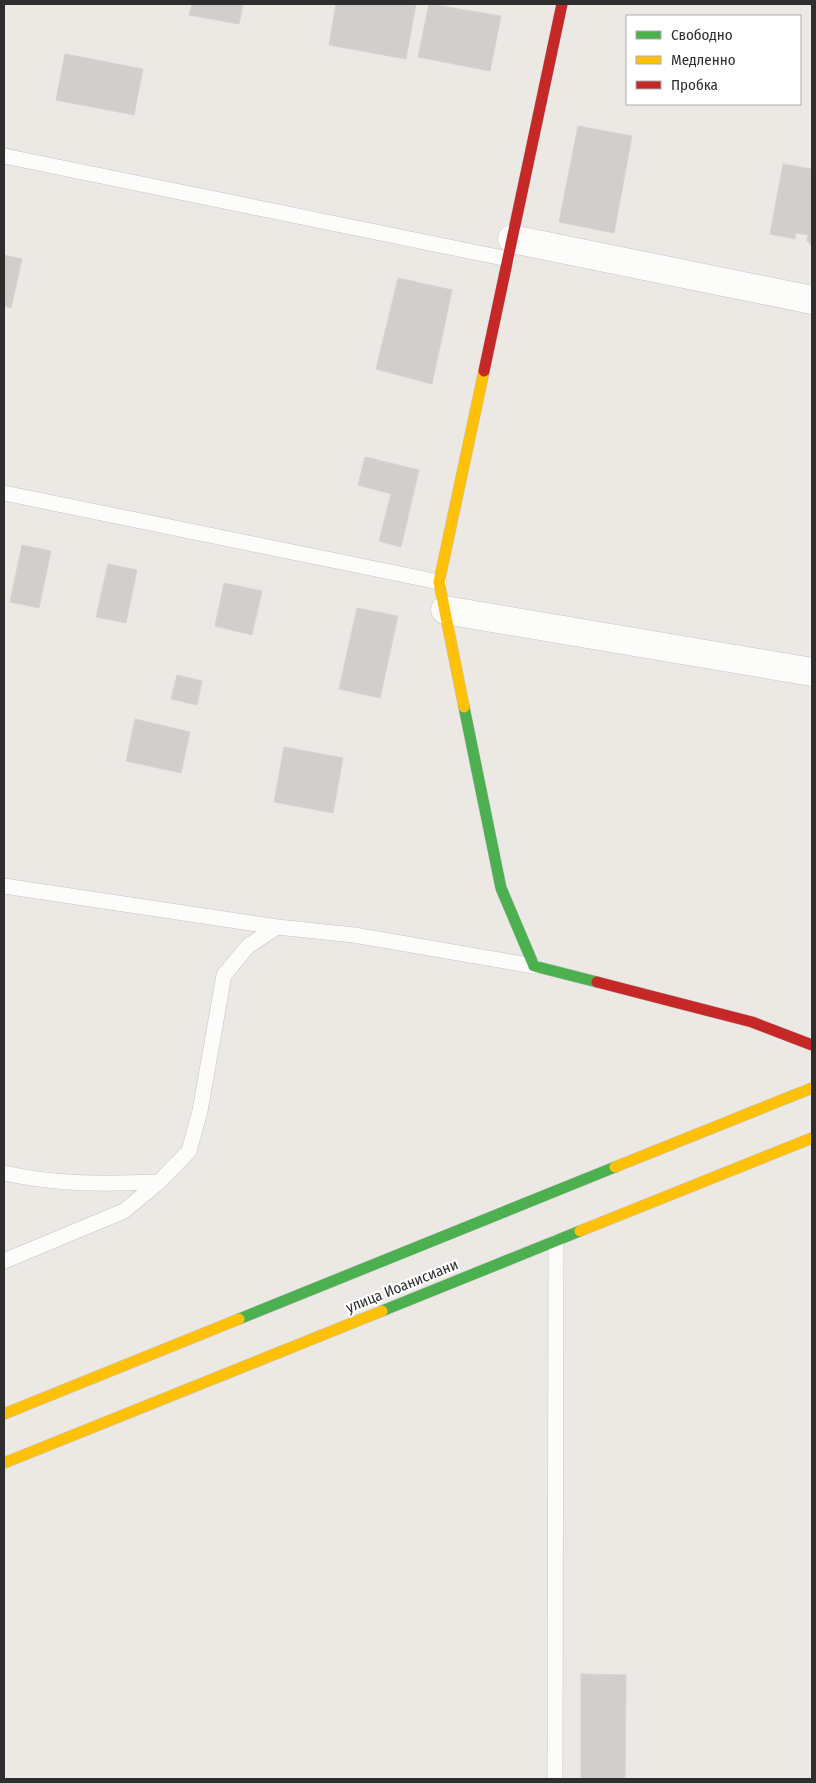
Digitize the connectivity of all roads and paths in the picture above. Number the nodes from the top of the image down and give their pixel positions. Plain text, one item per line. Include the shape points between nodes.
1 (562, 4) edge
2 (4, 156) edge
3 (510, 249) junction
4 (812, 300) edge
5 (4, 494) edge
6 (439, 582) junction
7 (445, 610) junction
8 (812, 672) edge
9 (4, 886) edge
10 (277, 927) junction
11 (534, 966) junction
12 (812, 1045) edge
13 (812, 1088) edge
14 (812, 1138) edge
15 (4, 1173) edge
16 (160, 1182) junction
17 (556, 1242) junction
18 (4, 1261) edge
19 (4, 1414) edge
20 (4, 1463) edge
21 (555, 1779) edge

1 - 3 main road
2 - 3 lane
3 - 4 street
3 - 6 main road
5 - 6 lane
6 - 7 main road
7 - 8 street
7 - 11 main road via 501,888
9 - 10 lane
10 - 11 lane via 354,934
10 - 16 lane via 248,946 224,975 200,1111 189,1150
11 - 12 main road via 752,1022
13 - 19 main road
14 - 17 main road, улица Иоанисиани
15 - 16 lane via 83,1184
16 - 18 lane via 124,1211
17 - 20 main road, улица Иоанисиани
17 - 21 lane

